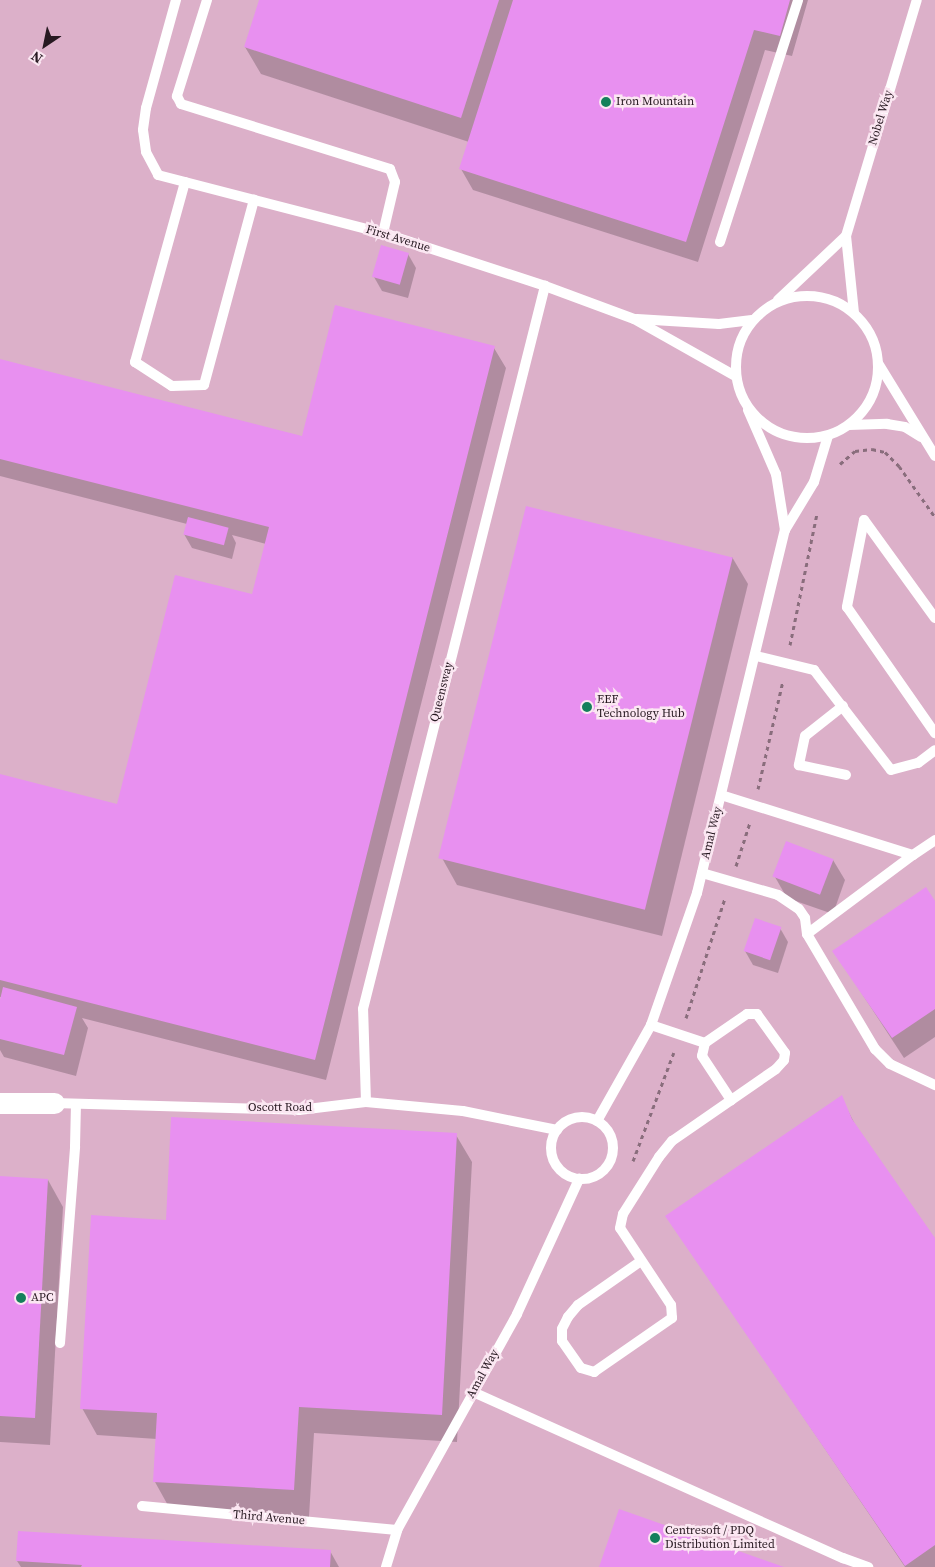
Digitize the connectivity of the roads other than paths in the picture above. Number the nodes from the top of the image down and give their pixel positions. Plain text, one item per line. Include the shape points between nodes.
1 (176, 0) edge
2 (207, 0) edge
3 (798, 0) edge
4 (917, 0) edge
5 (185, 182) junction
6 (254, 200) junction
7 (383, 233) junction
8 (846, 236) junction
9 (720, 242) dead end
10 (545, 286) junction
11 (777, 301) junction
12 (854, 313) junction
13 (634, 318) junction
14 (752, 320) junction
15 (877, 362) junction
16 (735, 376) junction
17 (747, 407) junction
18 (849, 425) junction
19 (828, 436) junction
20 (924, 439) junction
21 (935, 456) edge
22 (785, 530) junction
23 (935, 618) edge
24 (756, 656) junction
25 (843, 706) junction
26 (935, 733) edge
27 (935, 750) edge
28 (846, 775) dead end
29 (721, 795) junction
30 (935, 840) edge
31 (913, 855) junction
32 (702, 873) junction
33 (807, 934) junction
34 (651, 1025) junction
35 (705, 1043) junction
36 (935, 1086) edge
37 (731, 1100) junction
38 (366, 1102) junction
39 (0, 1103) edge
40 (54, 1103) joint
41 (76, 1104) junction
42 (597, 1121) junction
43 (557, 1130) junction
44 (579, 1179) junction
45 (642, 1261) junction
46 (60, 1343) dead end
47 (473, 1392) junction
48 (142, 1506) dead end
49 (397, 1530) junction
50 (386, 1567) edge
51 (868, 1567) edge

1 - 5 lane, First Avenue via 143,130 146,152 158,175
2 - 7 lane via 177,96 181,104 390,170 395,182
3 - 9 lane
4 - 8 lane, Nobel Way
5 - 6 lane, First Avenue
5 - 6 lane via 135,362 172,386 204,385
6 - 7 lane, First Avenue
7 - 10 lane, First Avenue
8 - 11 lane, Nobel Way
8 - 12 lane, Nobel Way
10 - 13 lane, First Avenue
10 - 38 lane, Queensway via 363,1009
11 - 12 lane via 811,295 839,302
11 - 14 lane
12 - 15 lane via 873,339
13 - 14 lane, First Avenue via 719,324
13 - 16 lane, First Avenue
14 - 16 lane via 736,352
15 - 18 lane via 878,380 869,403
15 - 20 lane
16 - 17 lane
17 - 19 lane via 778,433 802,438
17 - 22 lane, Amal Way via 776,474
18 - 19 lane
18 - 20 lane via 905,427
19 - 22 lane, Amal Way via 814,482
20 - 21 lane
22 - 24 lane, Amal Way
23 - 26 lane via 864,520 847,607
24 - 25 lane via 814,670
24 - 29 lane, Amal Way
25 - 27 lane via 891,770 918,763
25 - 28 lane via 805,736 798,765
29 - 31 lane
29 - 32 lane, Amal Way
30 - 31 lane
31 - 33 lane
32 - 33 lane via 778,895 799,909 805,918
32 - 34 lane, Amal Way
33 - 36 lane via 875,1049 890,1064
34 - 35 lane
34 - 42 lane, Amal Way
35 - 37 lane via 702,1056
35 - 37 lane via 747,1014 757,1014 785,1053 776,1070
37 - 45 lane via 672,1141 623,1214 620,1228
38 - 41 lane, Oscott Road via 299,1110
38 - 43 lane, Oscott Road via 463,1110
39 - 40 street, Oscott Road
40 - 41 lane, Oscott Road
41 - 46 lane
42 - 43 lane via 583,1117 568,1120
42 - 44 lane via 612,1138 614,1150 610,1162 597,1175
43 - 44 lane via 551,1145 554,1160 564,1173
44 - 47 lane, Amal Way via 517,1314
45 - 45 lane via 671,1306 672,1318 594,1372 582,1368 562,1340 562,1329 568,1317 578,1304
47 - 49 lane, Amal Way
47 - 51 lane
48 - 49 lane, Third Avenue
49 - 50 lane, Amal Way

